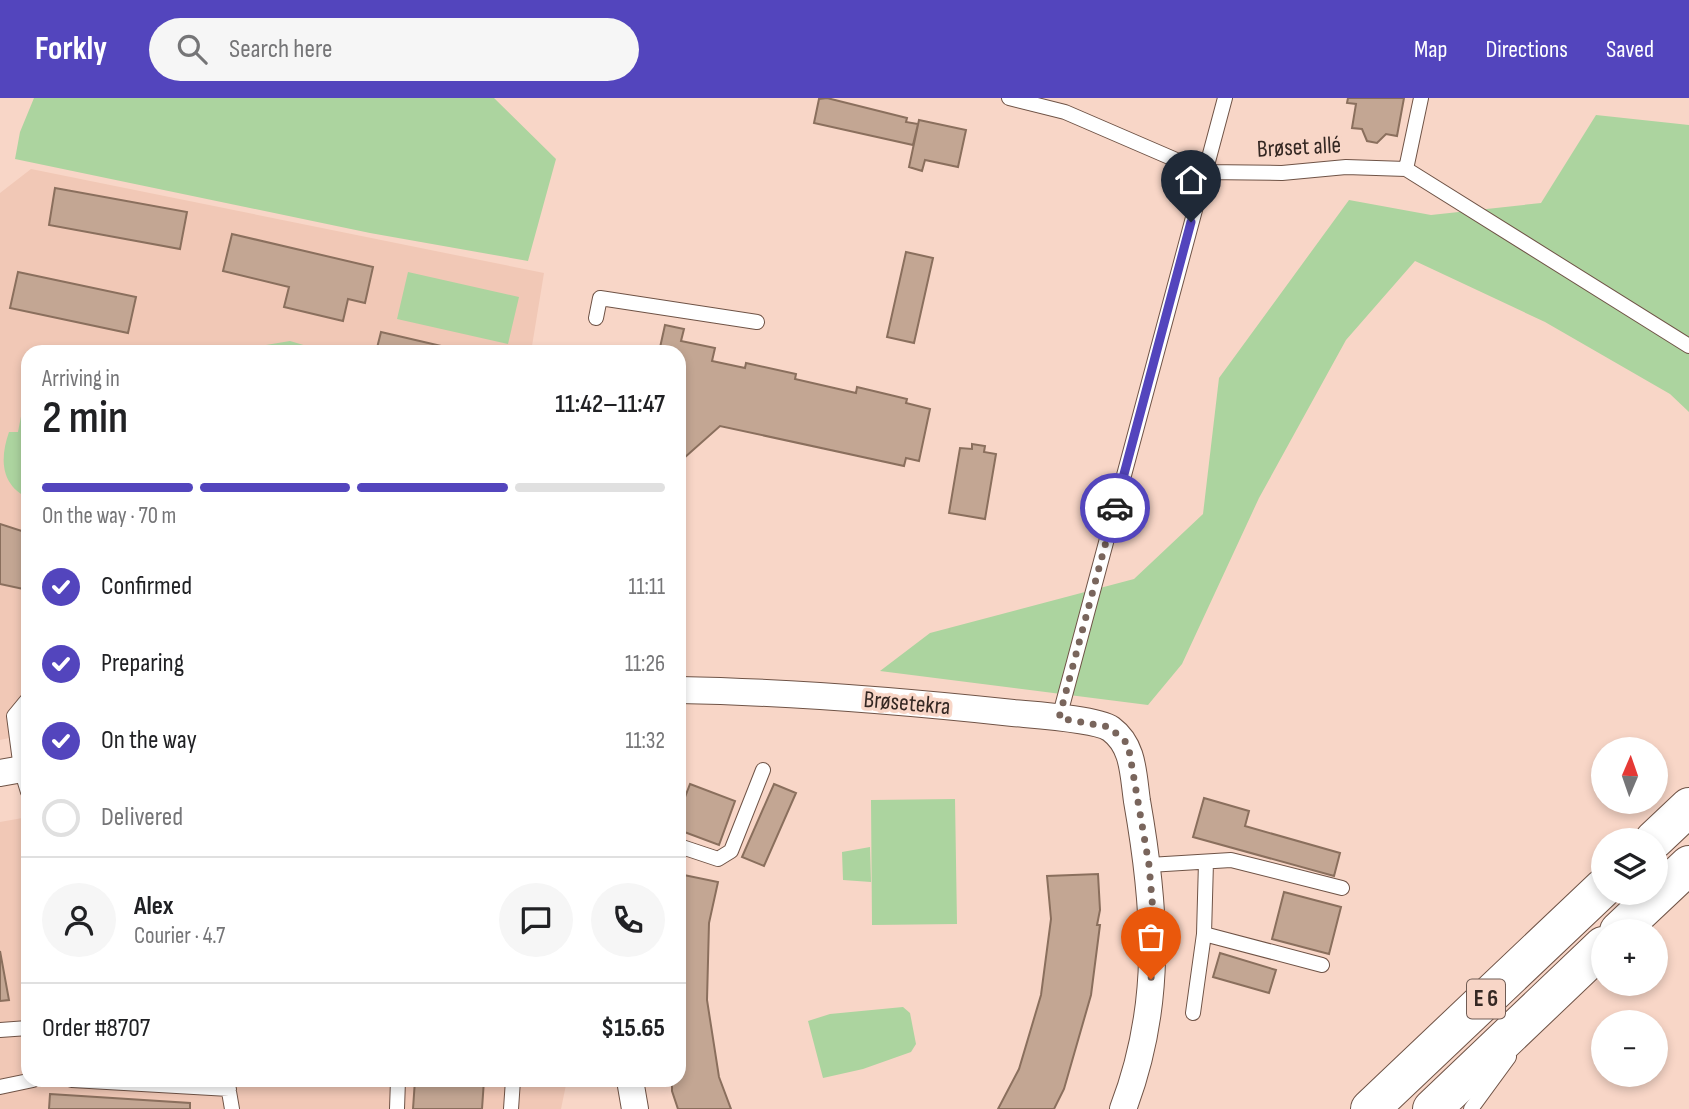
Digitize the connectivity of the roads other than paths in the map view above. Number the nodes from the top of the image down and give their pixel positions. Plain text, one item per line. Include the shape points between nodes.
1 (1009, 98) edge
2 (1225, 98) edge
3 (1421, 98) edge
4 (1406, 169) junction
5 (1204, 172) junction
6 (596, 318) dead end
7 (757, 322) dead end
8 (1689, 346) edge
9 (686, 691) edge
10 (21, 708) edge
11 (1059, 718) junction
12 (762, 769) dead end
13 (19, 776) edge
14 (1689, 807) edge
15 (1667, 828) edge
16 (686, 848) edge
17 (1206, 862) junction
18 (1689, 864) edge
19 (1149, 865) junction
20 (1342, 888) dead end
21 (1591, 899) edge
22 (1632, 919) edge
23 (1204, 934) junction
24 (1591, 958) edge
25 (1322, 965) dead end
26 (1549, 998) junction
27 (1193, 1013) dead end
28 (21, 1028) edge
29 (0, 1030) edge
30 (21, 1083) edge
31 (0, 1087) edge
32 (228, 1087) edge
33 (398, 1087) edge
34 (513, 1087) edge
35 (631, 1087) edge
36 (232, 1109) edge
37 (397, 1109) edge
38 (511, 1109) edge
39 (635, 1109) edge
40 (1123, 1109) edge
41 (1370, 1109) edge
42 (1432, 1109) edge
43 (1471, 1109) edge

1 - 5 lane, Brøset allé via 1065,112
2 - 5 lane
3 - 4 lane
4 - 5 lane, Brøset allé
4 - 8 lane
5 - 11 lane
6 - 7 lane via 600,298
9 - 11 street, Brøsetekra via 795,692
10 - 13 lane via 14,716
11 - 19 street, Brøsetekra via 1109,727 1128,744
12 - 16 lane via 731,851 718,859
14 - 15 highway
17 - 19 lane
17 - 20 lane via 1231,860
17 - 23 lane
18 - 22 highway
19 - 40 street via 1155,934 1148,1024
21 - 41 highway, E 6
23 - 25 lane
23 - 27 lane
24 - 26 highway, E 6
26 - 42 highway, E 6
26 - 43 lane
28 - 29 lane
30 - 31 lane
32 - 36 lane
33 - 37 lane
34 - 38 lane
35 - 39 street

